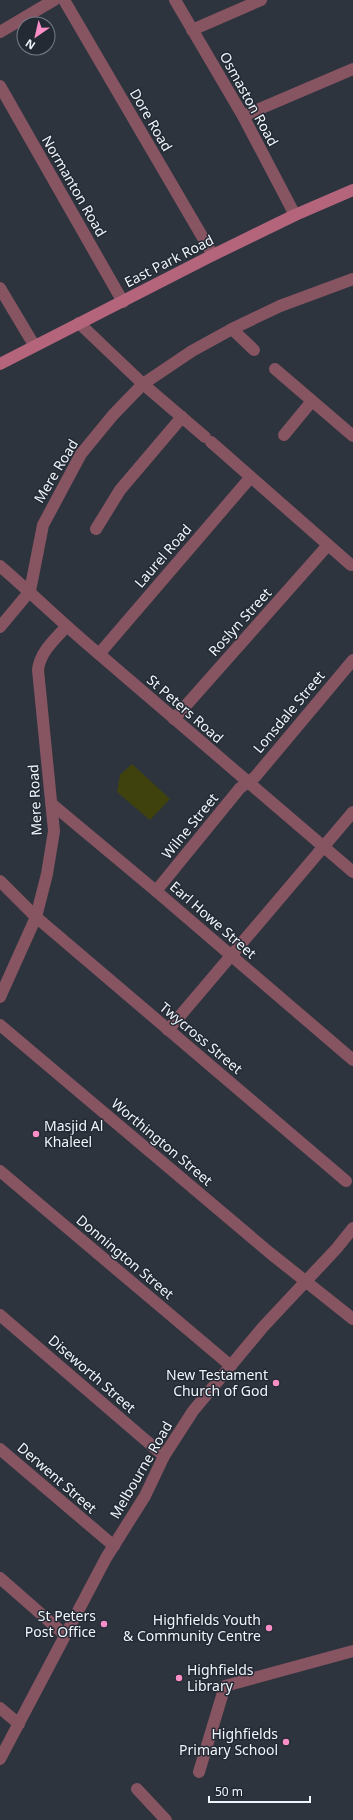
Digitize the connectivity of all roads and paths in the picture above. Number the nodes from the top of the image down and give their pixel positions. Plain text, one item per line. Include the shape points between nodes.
1 (54, 0) edge
2 (64, 0) edge
3 (175, 0) edge
4 (261, 0) edge
5 (192, 30) junction
6 (0, 32) edge
7 (353, 68) edge
8 (0, 86) edge
9 (243, 116) junction
10 (353, 190) edge
11 (295, 215) junction
12 (213, 256) junction
13 (353, 279) edge
14 (0, 288) edge
15 (123, 302) junction
16 (79, 323) junction
17 (232, 329) junction
18 (34, 345) junction
19 (254, 350) dead end
20 (0, 364) edge
21 (275, 369) dead end
22 (143, 384) junction
23 (312, 401) junction
24 (182, 417) junction
25 (284, 436) dead end
26 (353, 436) edge
27 (250, 478) junction
28 (96, 529) dead end
29 (328, 545) junction
30 (351, 565) dead end
31 (0, 566) edge
32 (30, 591) junction
33 (0, 627) edge
34 (66, 627) junction
35 (99, 654) junction
36 (353, 660) edge
37 (174, 719) junction
38 (247, 782) junction
39 (52, 805) junction
40 (353, 812) edge
41 (323, 847) junction
42 (353, 872) edge
43 (0, 881) edge
44 (156, 891) junction
45 (36, 917) junction
46 (232, 956) junction
47 (0, 997) edge
48 (0, 1026) edge
49 (168, 1030) junction
50 (353, 1060) edge
51 (0, 1172) edge
52 (346, 1181) dead end
53 (353, 1228) edge
54 (304, 1281) junction
55 (0, 1315) edge
56 (353, 1319) edge
57 (231, 1366) junction
58 (0, 1449) edge
59 (164, 1456) junction
60 (114, 1546) junction
61 (0, 1578) edge
62 (65, 1635) junction
63 (353, 1651) edge
64 (0, 1708) edge
65 (19, 1724) junction
66 (0, 1759) edge
67 (199, 1772) dead end
68 (136, 1789) dead end
69 (166, 1820) edge

1 - 6 street
2 - 12 street, Dore Road
3 - 5 street, Osmaston Road
4 - 5 street
5 - 9 street, Osmaston Road
7 - 9 street
8 - 15 street, Normanton Road
9 - 11 street, Osmaston Road
10 - 11 main road, East Park Road
11 - 12 main road, East Park Road
12 - 15 main road, East Park Road
13 - 17 street, Mere Road via 280,306
14 - 18 street
15 - 16 main road, East Park Road
16 - 18 main road, East Park Road
16 - 22 street
17 - 19 street
17 - 22 street, Mere Road via 192,351
18 - 20 main road, East Park Road
21 - 23 street
22 - 24 street
22 - 32 street, Mere Road via 81,454 48,513 42,525
23 - 25 street
23 - 26 street
24 - 27 street
24 - 28 street via 120,490
27 - 29 street
27 - 35 street, Laurel Road
29 - 30 street
29 - 37 street, Roslyn Street
31 - 32 street, St Peters Road
32 - 33 street
32 - 34 street, St Peters Road
34 - 35 street, St Peters Road
34 - 39 street, Mere Road via 39,660 38,670
35 - 37 street, St Peters Road
36 - 38 street, Lonsdale Street via 254,777
37 - 38 street, St Peters Road
38 - 41 street, St Peters Road
38 - 44 street, Wilne Street
39 - 44 street, Earl Howe Street
39 - 45 street, Mere Road via 54,831
40 - 41 street
41 - 42 street, St Peters Road
41 - 46 street
43 - 45 street, Twycross Street
44 - 46 street, Earl Howe Street
45 - 47 street, Mere Road
45 - 49 street, Twycross Street
46 - 49 street
46 - 50 street, Earl Howe Street
48 - 54 street, Worthington Street
49 - 52 street, Twycross Street
51 - 57 street, Donnington Street
53 - 54 street, Melbourne Road
54 - 56 street, Worthington Street
54 - 57 street, Melbourne Road
55 - 59 street, Diseworth Street
57 - 59 street, Melbourne Road via 193,1411
58 - 60 street, Derwent Street
59 - 60 street, Melbourne Road via 145,1496
60 - 62 street, Melbourne Road
61 - 62 street
62 - 65 street, Melbourne Road
63 - 67 street via 225,1686
64 - 65 street
65 - 66 street, Melbourne Road
68 - 69 street

